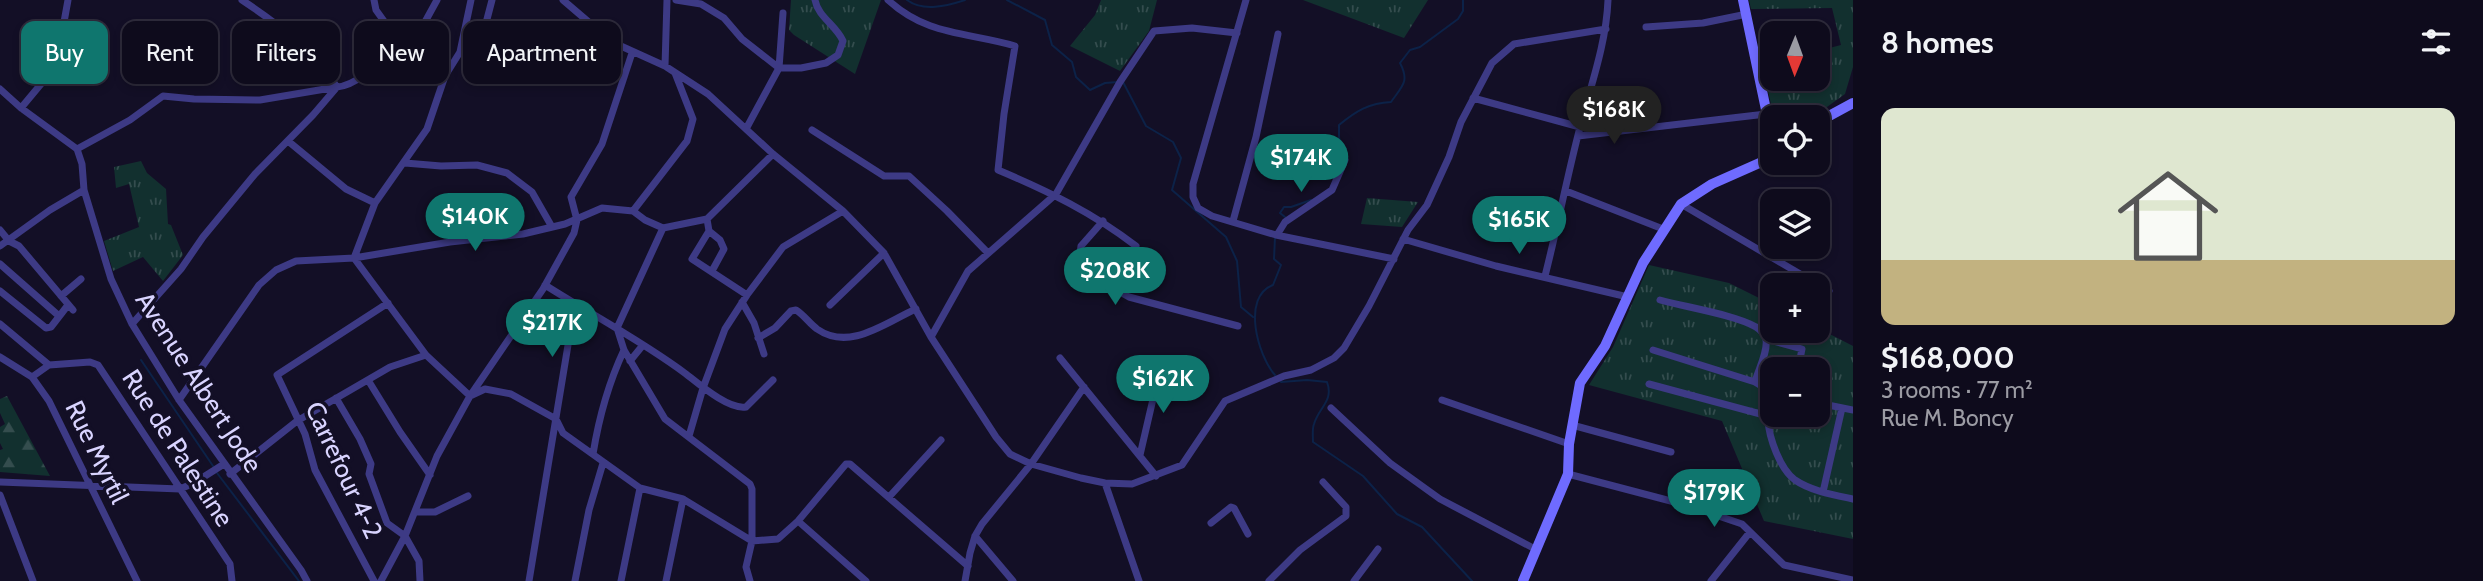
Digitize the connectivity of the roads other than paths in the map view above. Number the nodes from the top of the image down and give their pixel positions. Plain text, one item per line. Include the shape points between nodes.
1 (68, 0) edge
2 (242, 0) edge
3 (374, 0) edge
4 (437, 0) edge
5 (471, 0) edge
6 (492, 0) edge
7 (563, 0) edge
8 (667, 0) edge
9 (676, 0) edge
10 (815, 0) edge
11 (888, 0) edge
12 (1246, 0) edge
13 (1608, 0) edge
14 (1743, 0) edge
15 (783, 13) dead end
16 (1747, 14) junction
17 (273, 21) edge
18 (384, 21) edge
19 (425, 21) edge
20 (487, 21) edge
21 (1646, 27) dead end
22 (1606, 29) junction
23 (1237, 33) junction
24 (1278, 34) dead end
25 (632, 53) junction
26 (665, 66) junction
27 (779, 68) junction
28 (449, 70) edge
29 (675, 72) junction
30 (354, 81) edge
31 (335, 84) edge
32 (442, 84) edge
33 (337, 87) junction
34 (0, 89) edge
35 (1474, 98) junction
36 (1853, 103) edge
37 (1764, 105) edge
38 (21, 107) junction
39 (1760, 115) edge
40 (1830, 115) edge
41 (746, 129) junction
42 (812, 130) dead end
43 (1579, 132) junction
44 (288, 142) junction
45 (77, 149) junction
46 (773, 154) junction
47 (1345, 160) dead end
48 (405, 163) junction
49 (1760, 164) edge
50 (85, 190) junction
51 (1566, 191) junction
52 (1056, 194) junction
53 (375, 203) junction
54 (1681, 204) junction
55 (633, 211) junction
56 (843, 211) junction
57 (707, 219) junction
58 (577, 220) junction
59 (1103, 220) junction
60 (1233, 221) junction
61 (552, 227) junction
62 (663, 228) junction
63 (1663, 229) junction
64 (0, 230) edge
65 (709, 231) junction
66 (1277, 235) junction
67 (1403, 239) junction
68 (9, 241) junction
69 (0, 246) edge
70 (1136, 246) dead end
71 (884, 253) junction
72 (988, 253) junction
73 (354, 258) junction
74 (1394, 259) junction
75 (0, 264) edge
76 (712, 271) junction
77 (1798, 273) edge
78 (1545, 276) junction
79 (81, 279) dead end
80 (545, 285) junction
81 (0, 291) edge
82 (747, 295) junction
83 (61, 296) junction
84 (1628, 297) junction
85 (1660, 300) dead end
86 (742, 302) junction
87 (388, 303) junction
88 (830, 305) dead end
89 (582, 308) junction
90 (916, 309) junction
91 (59, 316) junction
92 (0, 324) edge
93 (132, 324) junction
94 (1238, 326) dead end
95 (617, 328) junction
96 (1760, 332) edge
97 (931, 337) junction
98 (758, 338) junction
99 (1765, 343) edge
100 (1780, 343) edge
101 (643, 345) junction
102 (624, 350) junction
103 (1653, 350) dead end
104 (764, 354) dead end
105 (426, 355) junction
106 (0, 357) edge
107 (1800, 357) edge
108 (1060, 358) dead end
109 (630, 360) junction
110 (49, 365) junction
111 (1160, 369) dead end
112 (32, 377) junction
113 (368, 380) junction
114 (773, 380) dead end
115 (1755, 382) junction
116 (1649, 384) dead end
117 (1760, 385) edge
118 (1084, 387) junction
119 (703, 388) junction
120 (470, 396) junction
121 (336, 398) junction
122 (179, 400) junction
123 (1442, 400) dead end
124 (1830, 406) edge
125 (1331, 408) dead end
126 (1842, 408) junction
127 (1853, 410) edge
128 (1760, 414) edge
129 (556, 419) junction
130 (297, 421) junction
131 (1572, 425) junction
132 (1769, 427) edge
133 (689, 436) junction
134 (941, 440) dead end
135 (1569, 444) junction
136 (1671, 452) dead end
137 (593, 454) junction
138 (1140, 455) junction
139 (603, 463) junction
140 (223, 464) junction
141 (1031, 464) junction
142 (230, 474) junction
143 (1568, 474) junction
144 (430, 475) junction
145 (1156, 476) junction
146 (0, 482) edge
147 (1323, 482) dead end
148 (1105, 483) junction
149 (89, 485) junction
150 (640, 488) junction
151 (180, 489) junction
152 (1824, 492) junction
153 (0, 495) edge
154 (468, 496) dead end
155 (889, 497) junction
156 (683, 499) junction
157 (1853, 499) edge
158 (415, 512) junction
159 (4, 519) edge
160 (798, 522) junction
161 (1211, 523) dead end
162 (1750, 532) junction
163 (1248, 534) dead end
164 (975, 536) junction
165 (405, 537) junction
166 (752, 541) junction
167 (1378, 549) dead end
168 (1537, 550) junction
169 (968, 566) junction
170 (1714, 578) edge
171 (1853, 580) edge
172 (33, 581) edge
173 (137, 581) edge
174 (232, 581) edge
175 (307, 581) edge
176 (374, 581) edge
177 (381, 581) edge
178 (420, 581) edge
179 (529, 581) edge
180 (575, 581) edge
181 (621, 581) edge
182 (666, 581) edge
183 (750, 581) edge
184 (866, 581) edge
185 (965, 581) edge
186 (1013, 581) edge
187 (1139, 581) edge
188 (1269, 581) edge
189 (1353, 581) edge
190 (1523, 581) edge

1 - 38 street via 56,66
2 - 17 street
3 - 18 street
4 - 19 street
5 - 28 street via 460,52
6 - 20 street
7 - 25 street
8 - 26 street
9 - 27 street via 701,4 724,18
10 - 27 street via 821,15 841,36 838,55 826,64
11 - 52 street via 943,32 1015,46 998,170
12 - 23 street
13 - 22 street
14 - 16 street
15 - 27 street
16 - 21 street
16 - 37 street
22 - 35 street via 1514,44 1492,63
22 - 43 street
23 - 52 street via 1192,28 1154,31
23 - 60 street via 1192,197 1198,208
24 - 60 street
25 - 26 street
25 - 58 street via 602,145 571,197
26 - 29 street
27 - 41 street
29 - 41 street via 708,94
29 - 55 street via 692,119 687,141
30 - 33 street
31 - 33 street
32 - 48 street via 427,129
33 - 44 street
33 - 45 street via 260,100 163,96
34 - 38 street
35 - 43 street
35 - 67 street via 1427,205
36 - 40 street
38 - 45 street
39 - 43 street
41 - 46 street
42 - 72 street via 884,176 909,176
43 - 51 street
44 - 53 street via 345,189
44 - 93 street via 254,174 181,270
45 - 50 street, Avenue Albert Jode
46 - 56 street
46 - 57 street
47 - 66 street via 1332,190 1285,222
48 - 53 street
48 - 61 street via 478,165 507,173 532,192
49 - 54 street via 1712,184
50 - 68 street
50 - 93 street, Avenue Albert Jode via 111,279
51 - 63 street
51 - 78 street
52 - 59 street
52 - 72 street
53 - 73 street
54 - 63 street
54 - 77 street
55 - 58 street via 602,208
55 - 62 street
56 - 71 street
56 - 82 street via 783,247
57 - 62 street
57 - 65 street
58 - 61 street
58 - 80 street
59 - 70 street
59 - 94 street via 1080,253 1118,292
60 - 66 street
61 - 73 street
62 - 95 street
63 - 84 street
64 - 68 street
65 - 76 street via 724,249
65 - 76 street via 692,259
66 - 74 street
67 - 74 street
67 - 78 street
68 - 69 street
68 - 83 street via 19,246
71 - 88 street
71 - 90 street
72 - 97 street via 968,271
73 - 87 street
73 - 122 street via 296,261 276,270 259,285
74 - 145 street via 1334,358 1225,401 1182,465
75 - 91 street
76 - 82 street
78 - 84 street
79 - 83 street
80 - 89 street
80 - 120 street
81 - 91 street via 48,329
82 - 86 street
83 - 91 street via 71,307
84 - 131 street via 1605,346 1580,383
85 - 96 street via 1755,326
86 - 98 street
86 - 119 street via 725,329
87 - 105 street
87 - 130 street, Carrefour 4-2 via 277,375
89 - 95 street
89 - 129 street via 570,333
90 - 97 street
90 - 98 street via 858,336 817,330 796,310
92 - 110 street
93 - 122 street, Avenue Albert Jode
95 - 101 street
95 - 102 street
97 - 141 street via 1010,454
98 - 104 street
99 - 115 street
100 - 107 street via 1802,349
101 - 109 street
101 - 119 street
102 - 109 street
102 - 137 street via 600,413
103 - 115 street
105 - 113 street via 390,366
105 - 120 street
106 - 112 street, Rue Myrtil
108 - 118 street
109 - 133 street via 665,419
110 - 112 street
110 - 151 street, Rue de Palestine via 98,365
111 - 138 street
112 - 149 street, Rue Myrtil via 49,401
113 - 121 street
113 - 144 street
114 - 119 street via 742,408
115 - 117 street
116 - 128 street
118 - 138 street
118 - 141 street
119 - 133 street
120 - 129 street via 485,389 511,394
120 - 144 street
121 - 130 street
121 - 165 street via 371,464 369,474 387,523
122 - 140 street, Avenue Albert Jode
123 - 135 street
124 - 126 street
125 - 168 street via 1390,463 1440,499
126 - 127 street
126 - 152 street
129 - 137 street via 563,433
129 - 179 street
130 - 142 street
130 - 176 street, Carrefour 4-2 via 315,470
131 - 135 street
131 - 136 street
132 - 152 street via 1780,461 1794,479
133 - 166 street via 750,484
134 - 155 street
135 - 143 street
137 - 139 street
138 - 145 street
139 - 150 street
139 - 180 street
140 - 142 street, Avenue Albert Jode
140 - 151 street
141 - 148 street
141 - 164 street
142 - 175 street, Avenue Albert Jode
143 - 162 street via 1685,505 1742,524
143 - 168 street
144 - 158 street
145 - 148 street via 1132,484
146 - 149 street
147 - 188 street via 1347,513
148 - 187 street
149 - 151 street
149 - 173 street, Rue Myrtil
150 - 156 street
150 - 181 street
151 - 174 street, Rue de Palestine via 230,564
152 - 157 street
153 - 159 street
154 - 158 street via 435,512
155 - 160 street via 846,464
155 - 169 street
156 - 166 street
156 - 182 street
158 - 165 street
159 - 172 street
160 - 166 street via 778,539
160 - 184 street
161 - 163 street via 1231,507
162 - 170 street
162 - 171 street via 1784,565
164 - 169 street
164 - 186 street
165 - 177 street
165 - 178 street via 419,561
166 - 183 street via 746,567
167 - 189 street
168 - 190 street
169 - 185 street

